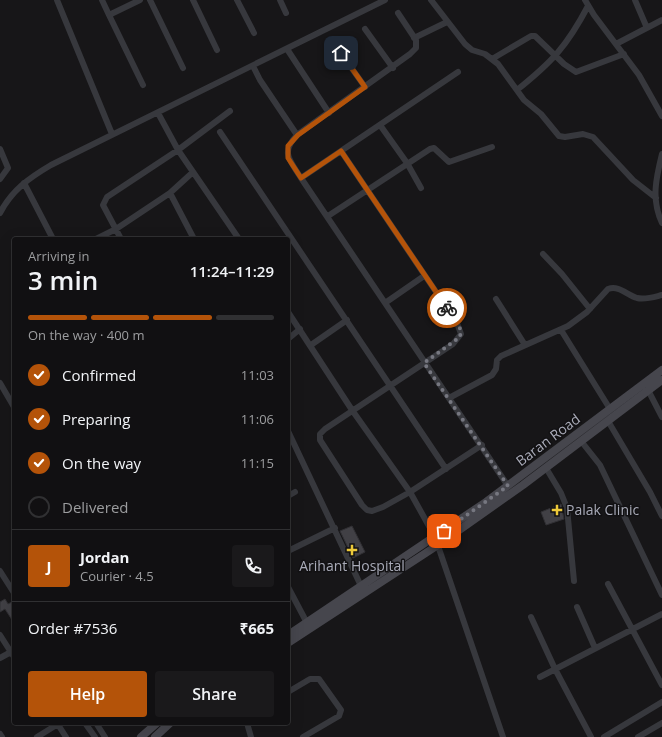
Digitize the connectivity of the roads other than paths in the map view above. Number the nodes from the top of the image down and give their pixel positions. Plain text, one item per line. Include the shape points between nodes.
1 (58, 0) edge
2 (102, 0) edge
3 (140, 0) edge
4 (150, 0) edge
5 (194, 0) edge
6 (237, 0) edge
7 (280, 0) edge
8 (385, 0) edge
9 (431, 0) edge
10 (585, 0) edge
11 (635, 0) edge
12 (588, 6) junction
13 (286, 13) dead end
14 (398, 13) dead end
15 (109, 15) junction
16 (662, 20) edge
17 (447, 22) junction
18 (647, 28) junction
19 (365, 29) dead end
20 (254, 33) dead end
21 (414, 38) junction
22 (333, 42) dead end
23 (616, 44) junction
24 (287, 49) junction
25 (216, 50) dead end
26 (624, 54) junction
27 (555, 56) junction
28 (492, 59) junction
29 (253, 66) junction
30 (183, 68) dead end
31 (393, 68) junction
32 (458, 72) dead end
33 (143, 85) dead end
34 (365, 87) junction
35 (517, 90) junction
36 (230, 111) dead end
37 (328, 113) junction
38 (158, 114) junction
39 (662, 116) edge
40 (380, 126) junction
41 (220, 132) dead end
42 (112, 134) junction
43 (298, 135) junction
44 (492, 147) dead end
45 (0, 149) edge
46 (178, 150) junction
47 (341, 151) junction
48 (662, 154) edge
49 (407, 163) junction
50 (193, 172) junction
51 (301, 178) junction
52 (0, 179) edge
53 (24, 182) junction
54 (421, 188) dead end
55 (366, 190) junction
56 (170, 193) junction
57 (656, 198) junction
58 (0, 213) edge
59 (328, 216) junction
60 (662, 223) edge
61 (116, 229) junction
62 (52, 237) edge
63 (100, 237) edge
64 (120, 237) edge
65 (193, 237) edge
66 (238, 237) edge
67 (543, 254) dead end
68 (424, 276) junction
69 (662, 295) edge
70 (496, 299) dead end
71 (385, 303) junction
72 (590, 309) junction
73 (290, 315) edge
74 (348, 320) junction
75 (300, 329) junction
76 (561, 330) junction
77 (290, 337) edge
78 (311, 345) junction
79 (525, 345) junction
80 (424, 363) junction
81 (662, 370) edge
82 (662, 380) edge
83 (0, 383) edge
84 (390, 386) junction
85 (648, 390) junction
86 (448, 398) junction
87 (12, 404) edge
88 (610, 409) junction
89 (352, 410) junction
90 (662, 417) edge
91 (608, 421) junction
92 (290, 439) edge
93 (581, 441) junction
94 (482, 445) junction
95 (546, 468) junction
96 (446, 469) junction
97 (508, 486) junction
98 (295, 492) dead end
99 (410, 492) junction
100 (290, 495) edge
101 (662, 516) edge
102 (335, 528) junction
103 (435, 537) junction
104 (438, 545) junction
105 (290, 550) edge
106 (0, 570) edge
107 (574, 581) dead end
108 (608, 584) dead end
109 (660, 585) edge
110 (361, 586) junction
111 (12, 590) edge
112 (290, 591) edge
113 (662, 596) edge
114 (576, 607) dead end
115 (662, 614) edge
116 (531, 617) dead end
117 (307, 623) junction
118 (633, 629) junction
119 (290, 634) edge
120 (0, 635) edge
121 (290, 642) edge
122 (595, 648) junction
123 (12, 654) edge
124 (0, 658) edge
125 (555, 669) junction
126 (540, 677) dead end
127 (662, 685) edge
128 (290, 691) edge
129 (662, 702) edge
130 (662, 723) edge
131 (56, 725) edge
132 (59, 725) edge
133 (86, 725) edge
134 (97, 725) edge
135 (155, 725) edge
136 (168, 725) edge
137 (248, 725) edge
138 (0, 734) edge
139 (2, 737) edge
140 (37, 737) edge
141 (66, 737) edge
142 (95, 737) edge
143 (105, 737) edge
144 (141, 737) edge
145 (155, 737) edge
146 (251, 737) edge
147 (303, 737) edge
148 (503, 737) edge
149 (591, 737) edge
150 (604, 737) edge
151 (638, 737) edge

1 - 42 street
2 - 15 street
3 - 15 street
4 - 30 street
5 - 25 street
6 - 20 street
7 - 13 street
8 - 24 street
9 - 17 street
10 - 12 street
11 - 18 street
12 - 23 street
12 - 27 street via 573,34
14 - 21 street
15 - 33 street
16 - 18 street
17 - 21 street
17 - 28 street via 469,48
18 - 23 street
19 - 31 street
21 - 31 street via 414,51
22 - 34 street
23 - 26 street
24 - 29 street
24 - 37 street
26 - 27 street via 576,72
26 - 39 street via 646,85
27 - 28 street via 535,36 531,36
27 - 35 street
28 - 35 street
29 - 38 street
29 - 43 street
31 - 34 street
32 - 40 street
34 - 37 street
35 - 57 street via 559,136 583,134 593,137 633,180
36 - 46 street
37 - 43 street
38 - 42 street
38 - 46 street
40 - 47 street
40 - 49 street
41 - 74 street
42 - 53 street
43 - 51 street via 287,150 288,158
44 - 49 street via 449,162 432,148
45 - 52 street via 8,168
46 - 50 street
46 - 61 street via 107,197 103,206
47 - 51 street
47 - 55 street
48 - 57 street via 655,184
49 - 54 street
49 - 55 street
50 - 56 street
50 - 66 street
51 - 59 street
53 - 58 street via 9,198
53 - 62 street
55 - 59 street
55 - 68 street
56 - 61 street
56 - 65 street
57 - 60 street via 657,211
59 - 71 street
61 - 63 street
61 - 64 street
67 - 72 street
68 - 71 street
68 - 80 street via 457,322 462,334 453,344
69 - 72 street via 642,299 617,288 611,288 605,291
70 - 79 street
71 - 80 street
72 - 76 street
73 - 75 street
74 - 78 street
74 - 84 street
75 - 77 street
75 - 78 street
76 - 79 street
76 - 88 street
78 - 89 street
79 - 86 street via 499,358 496,370 492,374
80 - 84 street
80 - 86 street
81 - 88 main road, Baran Road
82 - 85 main road, Baran Road
83 - 87 street
84 - 89 street
84 - 96 street
85 - 90 street
85 - 91 main road, Baran Road
86 - 94 street
88 - 97 main road, Baran Road
89 - 99 street
89 - 99 street via 325,429 320,438 362,504 367,510 375,511
91 - 93 main road, Baran Road
91 - 101 street
92 - 102 street
93 - 95 main road, Baran Road
93 - 109 street via 600,465
94 - 96 street
94 - 97 street
95 - 104 main road, Baran Road
95 - 107 street via 561,493 567,510
96 - 99 street
97 - 103 main road, Baran Road
98 - 100 street
99 - 103 street
102 - 105 street
102 - 110 street
103 - 104 street
103 - 110 main road, Baran Road
104 - 121 main road, Baran Road
104 - 148 street
106 - 111 street
108 - 118 street
109 - 113 street
110 - 117 main road, Baran Road
112 - 117 street
114 - 122 street
115 - 118 street
116 - 125 street
117 - 119 main road, Baran Road
118 - 122 street
118 - 127 street
120 - 123 street
122 - 125 street
123 - 124 street
125 - 126 street
125 - 149 street
128 - 147 street via 310,679 319,679 341,710 339,716
129 - 150 street
130 - 151 street
131 - 140 street
132 - 141 street
133 - 142 street
134 - 143 street
135 - 144 main road
136 - 145 main road
137 - 146 street
138 - 139 street

